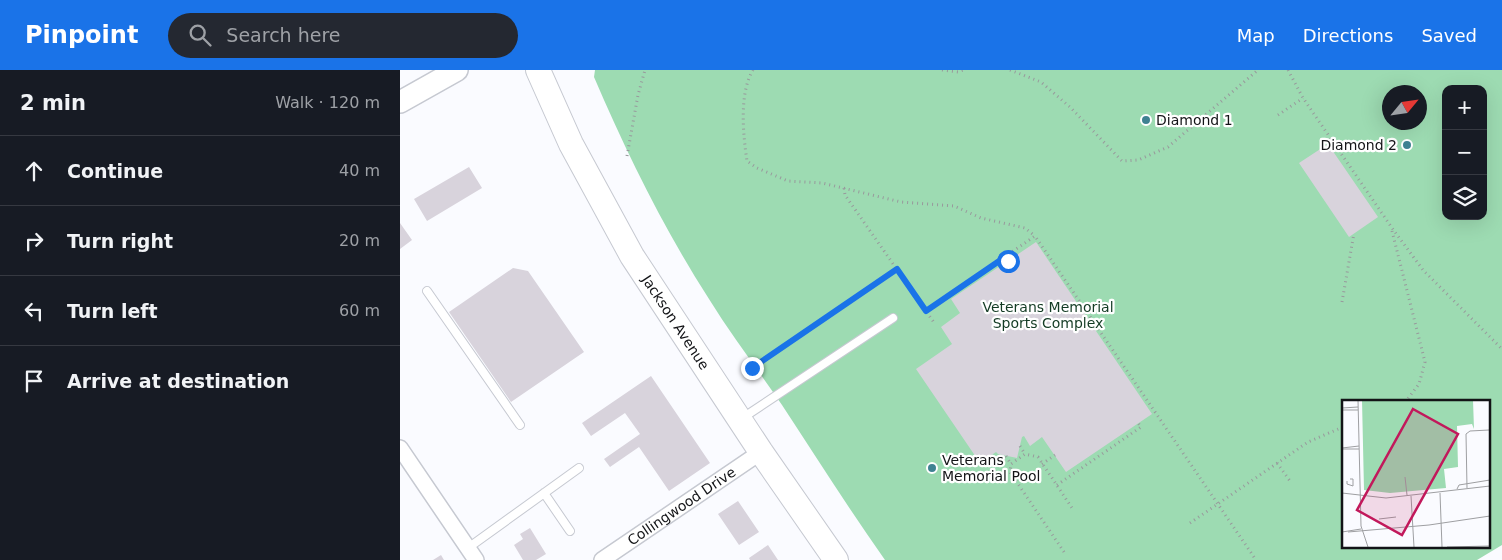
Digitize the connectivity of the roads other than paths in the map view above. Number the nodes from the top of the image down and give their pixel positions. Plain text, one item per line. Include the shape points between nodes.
1 (457, 70) edge
2 (538, 70) edge
3 (400, 102) edge
4 (427, 291) dead end
5 (893, 318) dead end
6 (740, 420) junction
7 (520, 425) dead end
8 (400, 448) edge
9 (761, 452) junction
10 (579, 468) dead end
11 (544, 493) junction
12 (570, 531) dead end
13 (472, 554) edge
14 (602, 560) edge
15 (836, 560) edge

1 - 3 main road
2 - 6 main road, Jackson Avenue via 571,144 632,256
4 - 7 lane
5 - 6 lane
6 - 9 main road, Jackson Avenue
8 - 13 street
9 - 14 street, Collingwood Drive
9 - 15 main road, Jackson Avenue
10 - 11 lane
11 - 12 lane
11 - 13 lane

